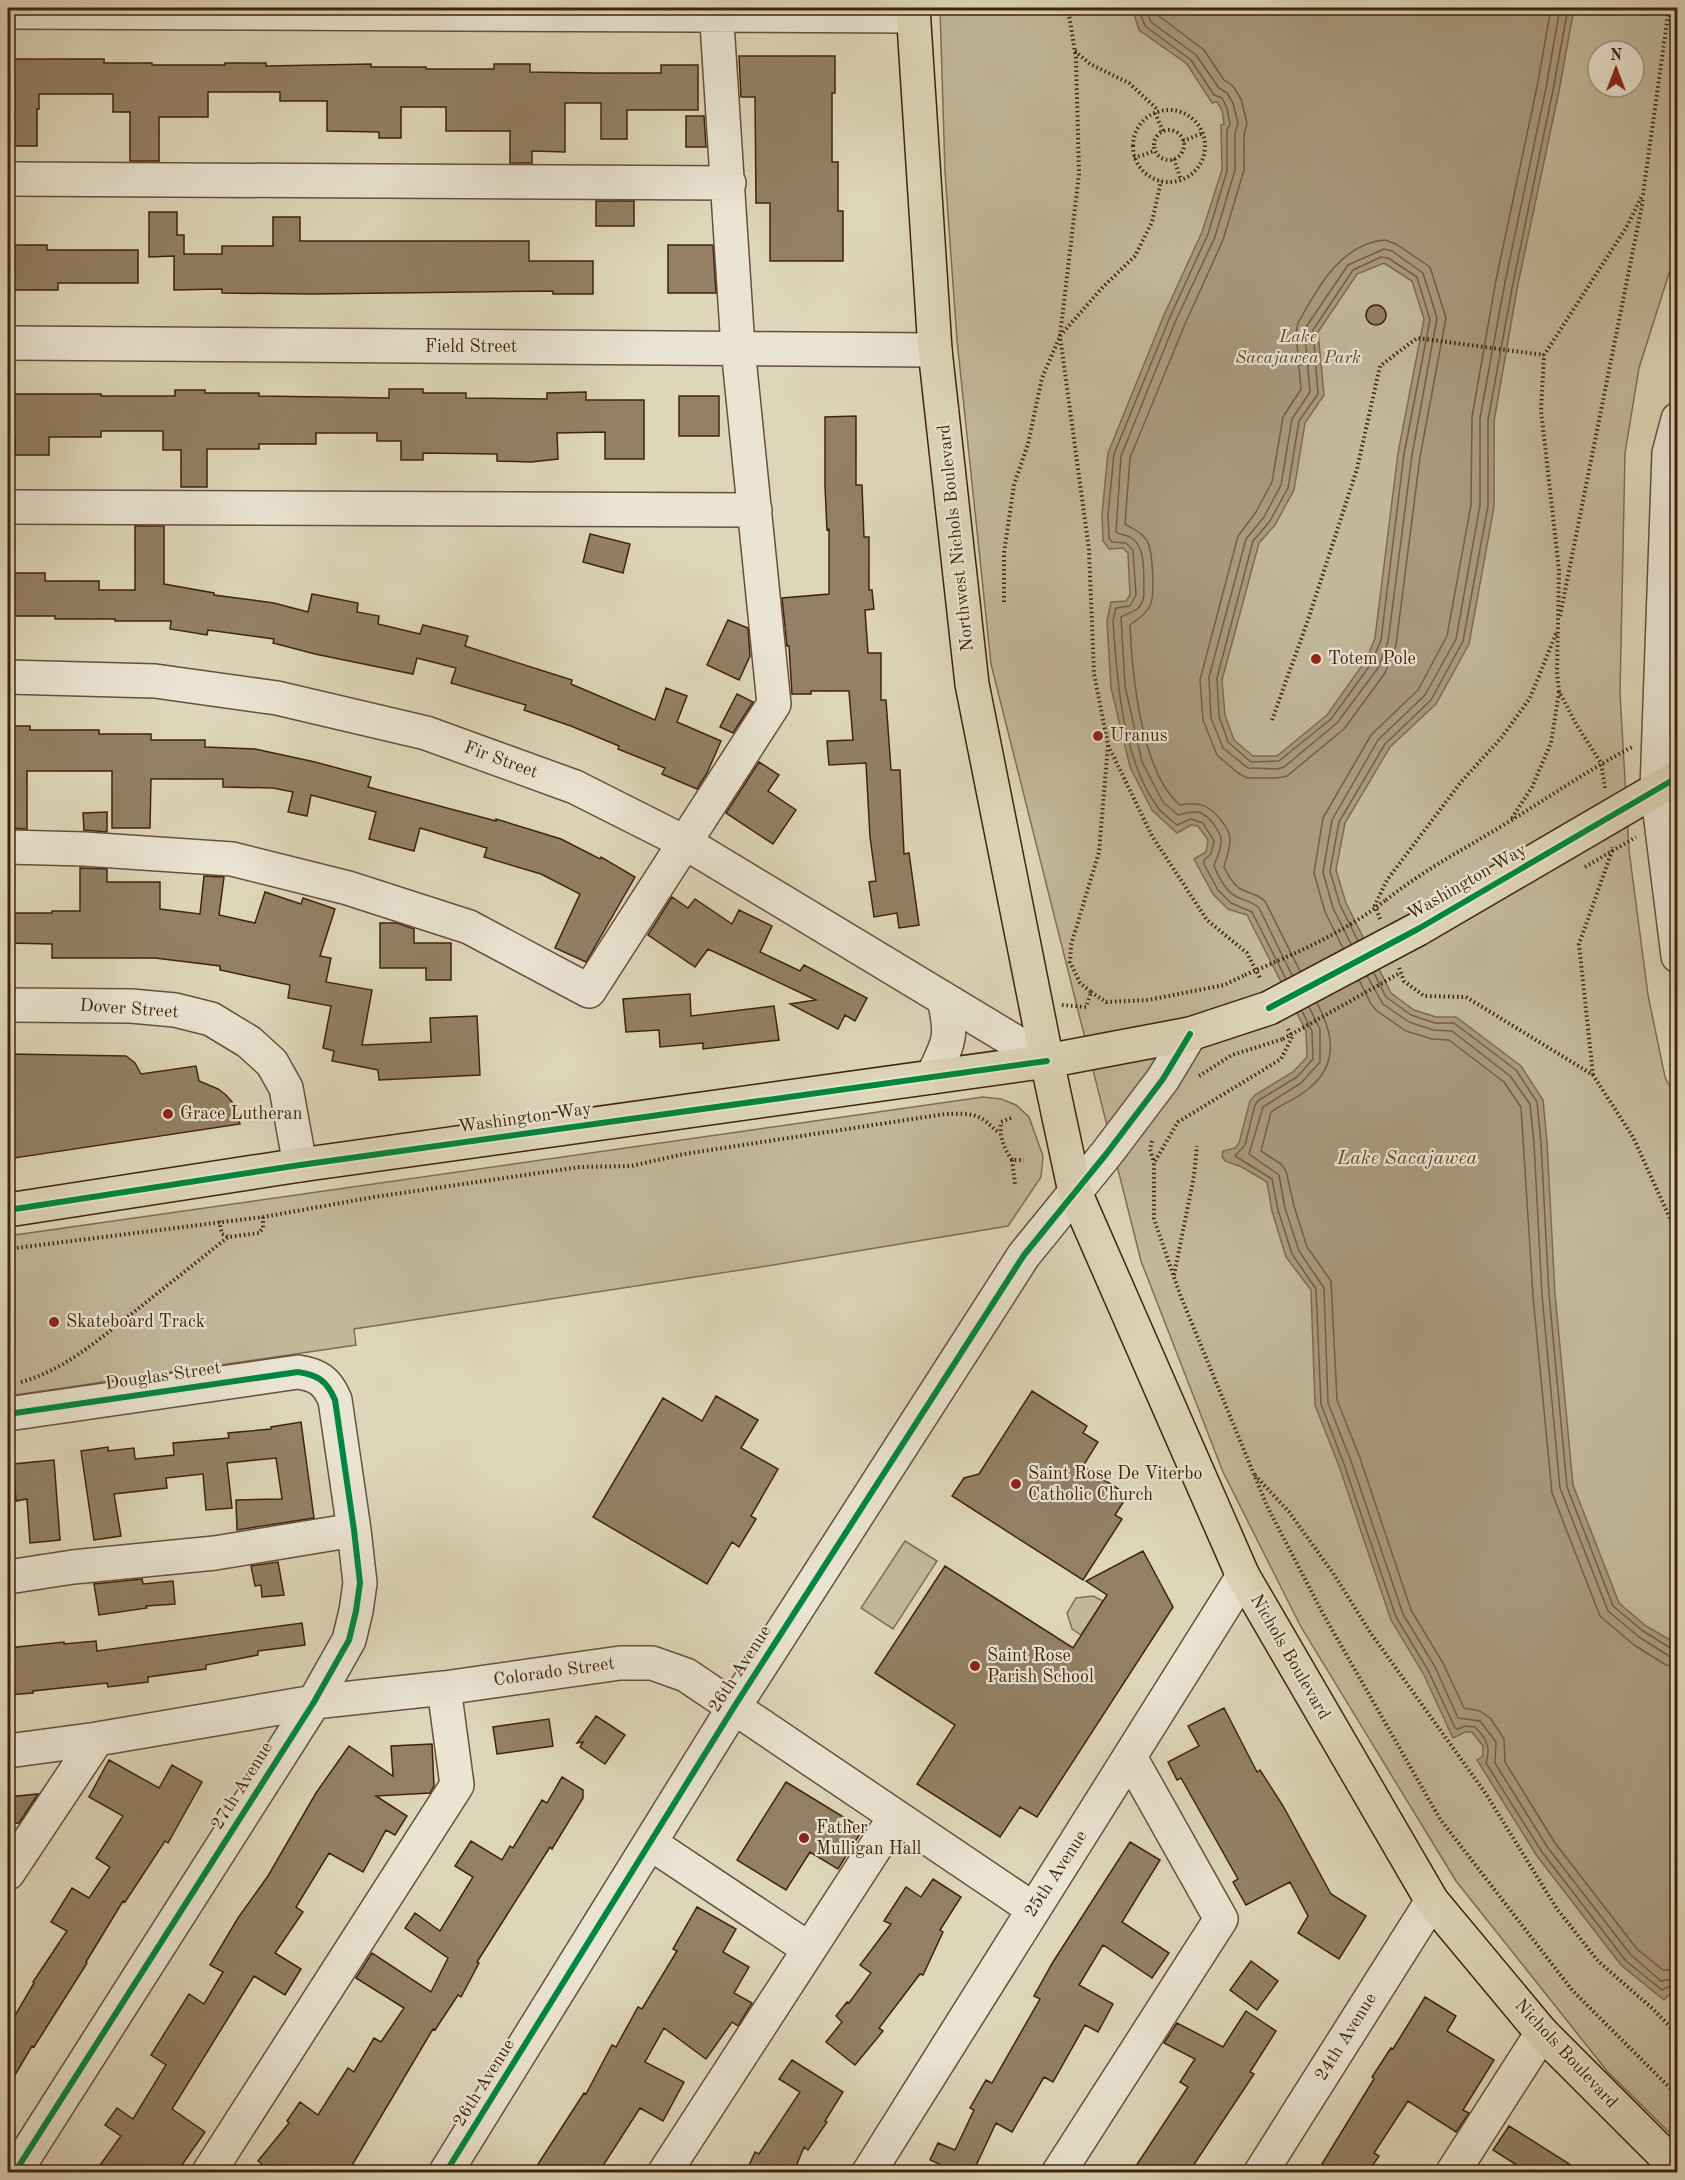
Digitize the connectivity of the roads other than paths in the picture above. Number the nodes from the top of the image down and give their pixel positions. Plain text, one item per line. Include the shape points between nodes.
1 (8, 12) edge
2 (717, 12) edge
3 (913, 12) edge
4 (8, 179) edge
5 (729, 183) junction
6 (8, 343) edge
7 (738, 348) junction
8 (935, 350) junction
9 (1677, 419) edge
10 (8, 507) edge
11 (755, 510) junction
12 (8, 677) edge
13 (1667, 783) edge
14 (684, 842) junction
15 (8, 848) edge
16 (1677, 956) edge
17 (944, 999) junction
18 (8, 1005) edge
19 (1190, 1034) junction
20 (1047, 1061) junction
21 (932, 1077) junction
22 (300, 1165) junction
23 (1075, 1192) junction
24 (8, 1210) edge
25 (323, 1379) joint
26 (8, 1414) edge
27 (354, 1530) junction
28 (1243, 1575) junction
29 (8, 1577) edge
30 (444, 1688) junction
31 (314, 1702) junction
32 (734, 1707) junction
33 (97, 1739) junction
34 (8, 1751) edge
35 (1130, 1757) junction
36 (895, 1817) junction
37 (650, 1843) junction
38 (8, 1874) edge
39 (1432, 1901) junction
40 (1033, 1909) junction
41 (809, 1949) junction
42 (1542, 2033) junction
43 (1666, 2166) edge
44 (15, 2172) edge
45 (209, 2172) edge
46 (446, 2172) edge
47 (664, 2172) edge
48 (869, 2172) edge
49 (1059, 2172) edge
50 (1261, 2172) edge
51 (1453, 2172) edge

1 - 2 street
2 - 3 street
2 - 5 street
3 - 8 main road, Northwest Nichols Boulevard
4 - 5 street
5 - 7 street
6 - 7 street, Field Street
7 - 8 street, Field Street
7 - 11 street
8 - 20 main road, Northwest Nichols Boulevard via 972,684
9 - 13 street via 1669,453
10 - 11 street
11 - 14 street via 774,704
12 - 14 street, Fir Street via 155,681 277,698 426,732 575,787
13 - 16 street
13 - 19 main road, Washington Way, bridge via 1418,929 1269,1008
14 - 15 street via 589,991 469,927 348,888 231,859
14 - 17 street, Fir Street
17 - 20 street, Fir Street
17 - 21 street via 949,1043
18 - 22 street, Dover Street via 130,1006 175,1010 211,1019 249,1042 272,1064 286,1088
19 - 20 main road, Washington Way
19 - 23 street via 1163,1079
20 - 21 main road, Washington Way
20 - 23 main road, Nichols Boulevard
21 - 22 main road, Washington Way
22 - 24 main road, Washington Way
23 - 28 main road, Nichols Boulevard
23 - 32 street, 26th Avenue via 1024,1255
25 - 26 street, Douglas Street via 298,1372
25 - 27 street, 27th Avenue via 335,1400
27 - 29 street via 216,1553
27 - 31 street, 27th Avenue via 360,1583 356,1611 349,1640
28 - 35 street, 25th Avenue
28 - 39 main road, Nichols Boulevard
30 - 31 street, Colorado Street
30 - 32 street, Colorado Street via 620,1663 652,1663 686,1675
30 - 45 street via 457,1785
31 - 33 street, Colorado Street
31 - 44 street, 27th Avenue
32 - 36 street, Colorado Street
32 - 37 street, 26th Avenue
33 - 34 street, Colorado Street
33 - 38 street
35 - 40 street, 25th Avenue
35 - 49 street via 1221,1918
36 - 40 street, Colorado Street
36 - 41 street
37 - 41 street
37 - 46 street, 26th Avenue
39 - 42 main road, Nichols Boulevard
39 - 50 street, 24th Avenue
40 - 48 street, 25th Avenue
41 - 47 street
42 - 43 main road, Nichols Boulevard
42 - 51 street

